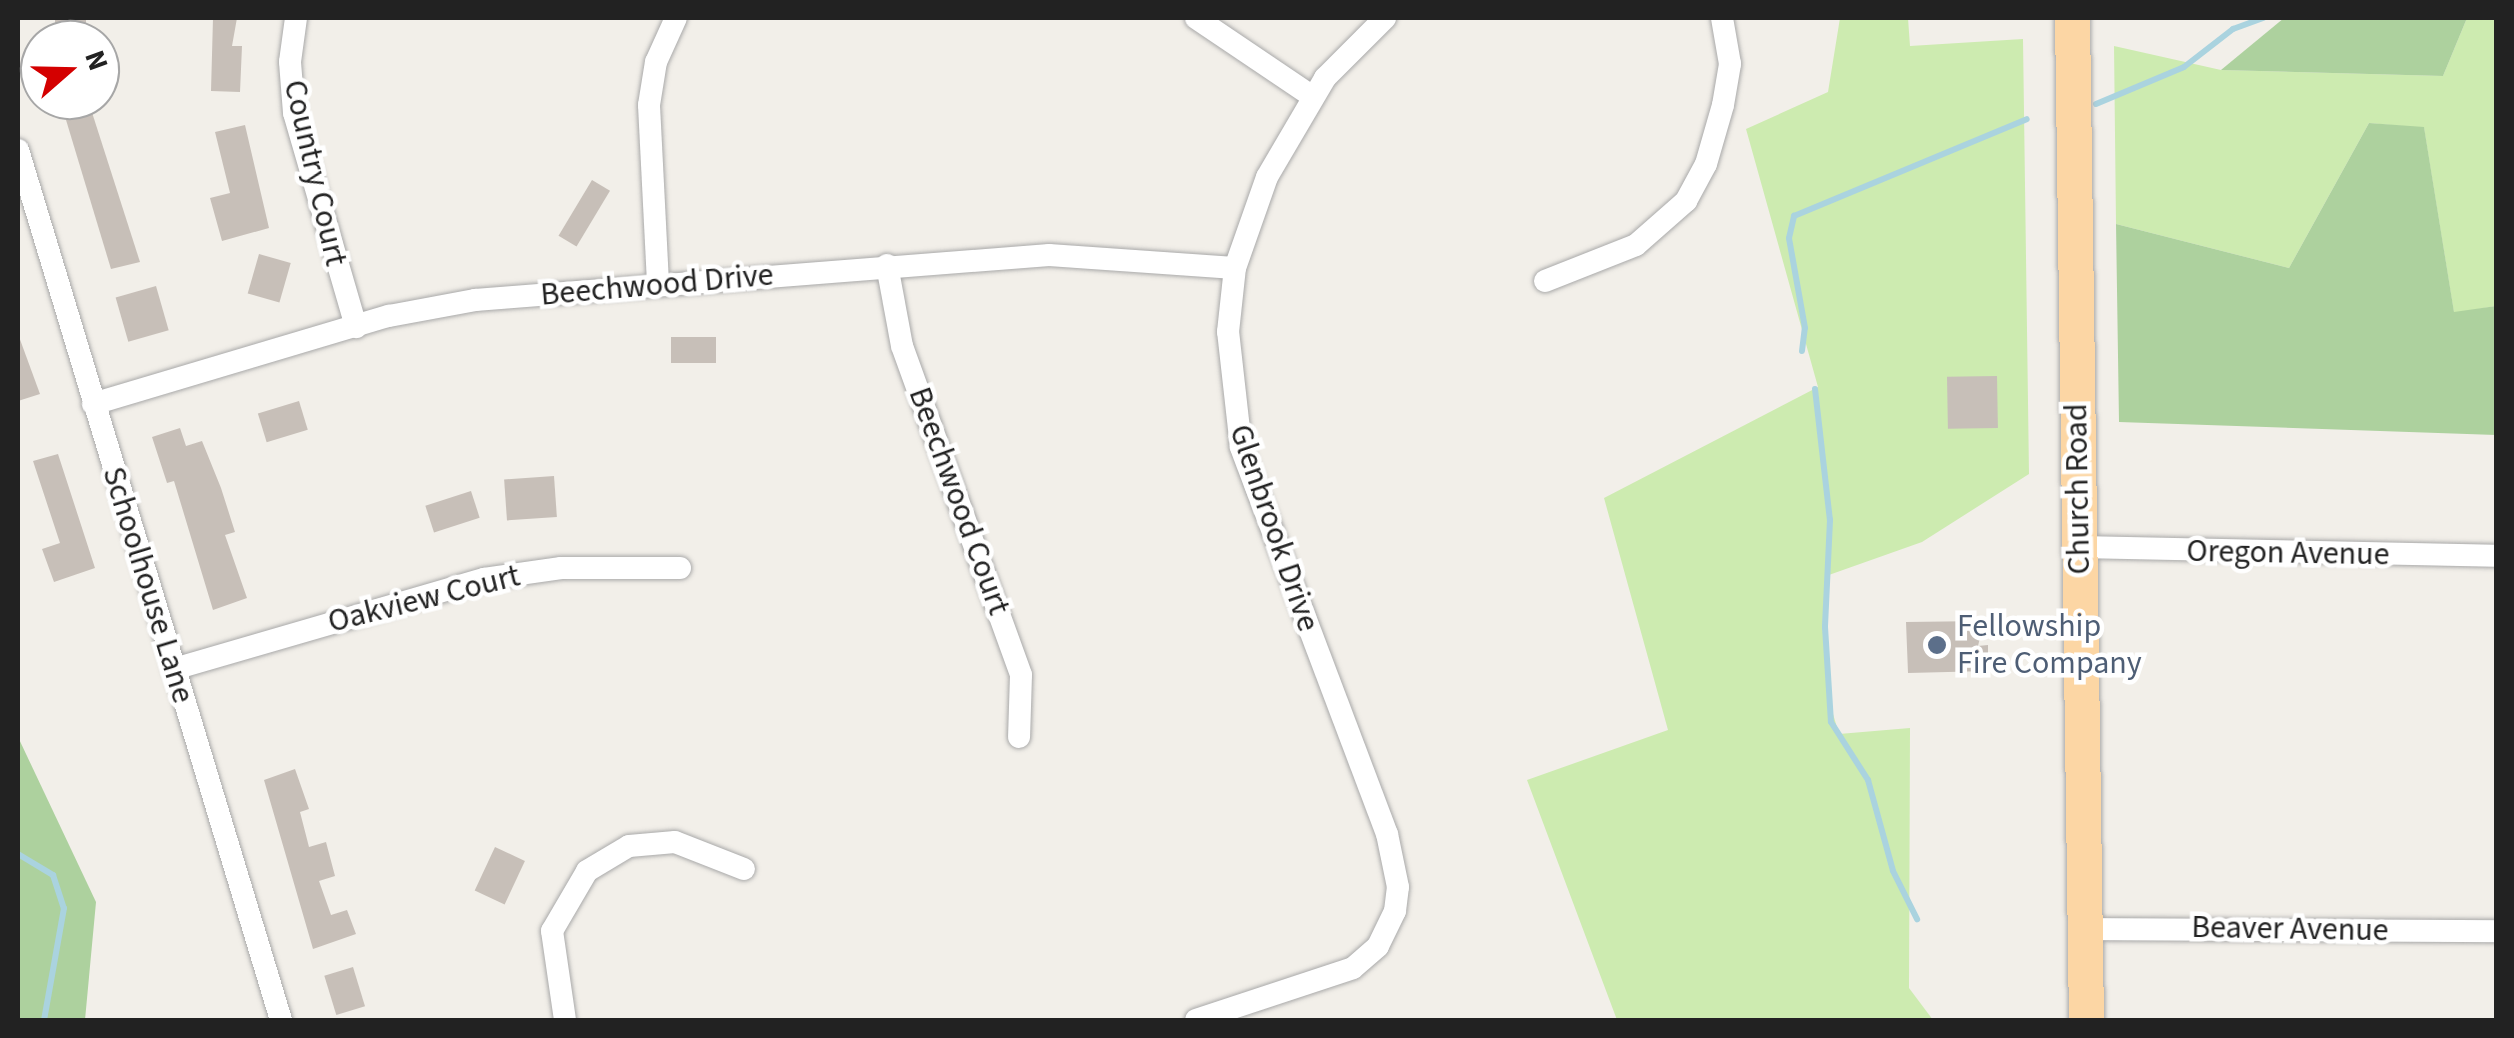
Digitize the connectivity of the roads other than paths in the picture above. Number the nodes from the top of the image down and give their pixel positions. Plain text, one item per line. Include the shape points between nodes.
1 (296, 18) edge
2 (676, 18) edge
3 (1196, 18) edge
4 (1385, 18) edge
5 (1722, 18) edge
6 (2072, 18) edge
7 (1313, 96) junction
8 (18, 150) edge
9 (887, 264) junction
10 (1235, 268) junction
11 (1545, 280) dead end
12 (658, 283) junction
13 (356, 326) junction
14 (93, 404) junction
15 (2079, 547) junction
16 (2496, 556) edge
17 (680, 568) dead end
18 (174, 669) junction
19 (1019, 738) dead end
20 (744, 868) dead end
21 (2084, 928) junction
22 (2496, 932) edge
23 (281, 1020) edge
24 (565, 1020) edge
25 (1196, 1020) edge
26 (2086, 1020) edge

1 - 13 street, Country Court via 290,62 294,113
2 - 12 street via 650,82
3 - 7 street
4 - 7 street, Glenbrook Drive
5 - 11 street via 1730,64 1723,105 1706,164 1686,201 1636,245
6 - 15 main road, Church Road
7 - 10 street, Glenbrook Drive via 1267,178
8 - 14 street, Schoolhouse Lane
9 - 10 street, Beechwood Drive via 1049,255
9 - 12 street, Beechwood Drive
9 - 19 street, Beechwood Court via 902,346 1020,675
10 - 25 street, Glenbrook Drive via 1228,346 1241,448 1395,862 1396,911 1378,946 1337,976
12 - 13 street, Beechwood Drive via 446,304
13 - 14 street, Beechwood Drive
14 - 18 street, Schoolhouse Lane
15 - 16 street, Oregon Avenue
15 - 21 main road, Church Road
17 - 18 street, Oakview Court via 561,568 484,578
18 - 23 street, Schoolhouse Lane
20 - 24 street via 676,842 630,846 587,872 552,931
21 - 22 street, Beaver Avenue
21 - 26 main road, Church Road

